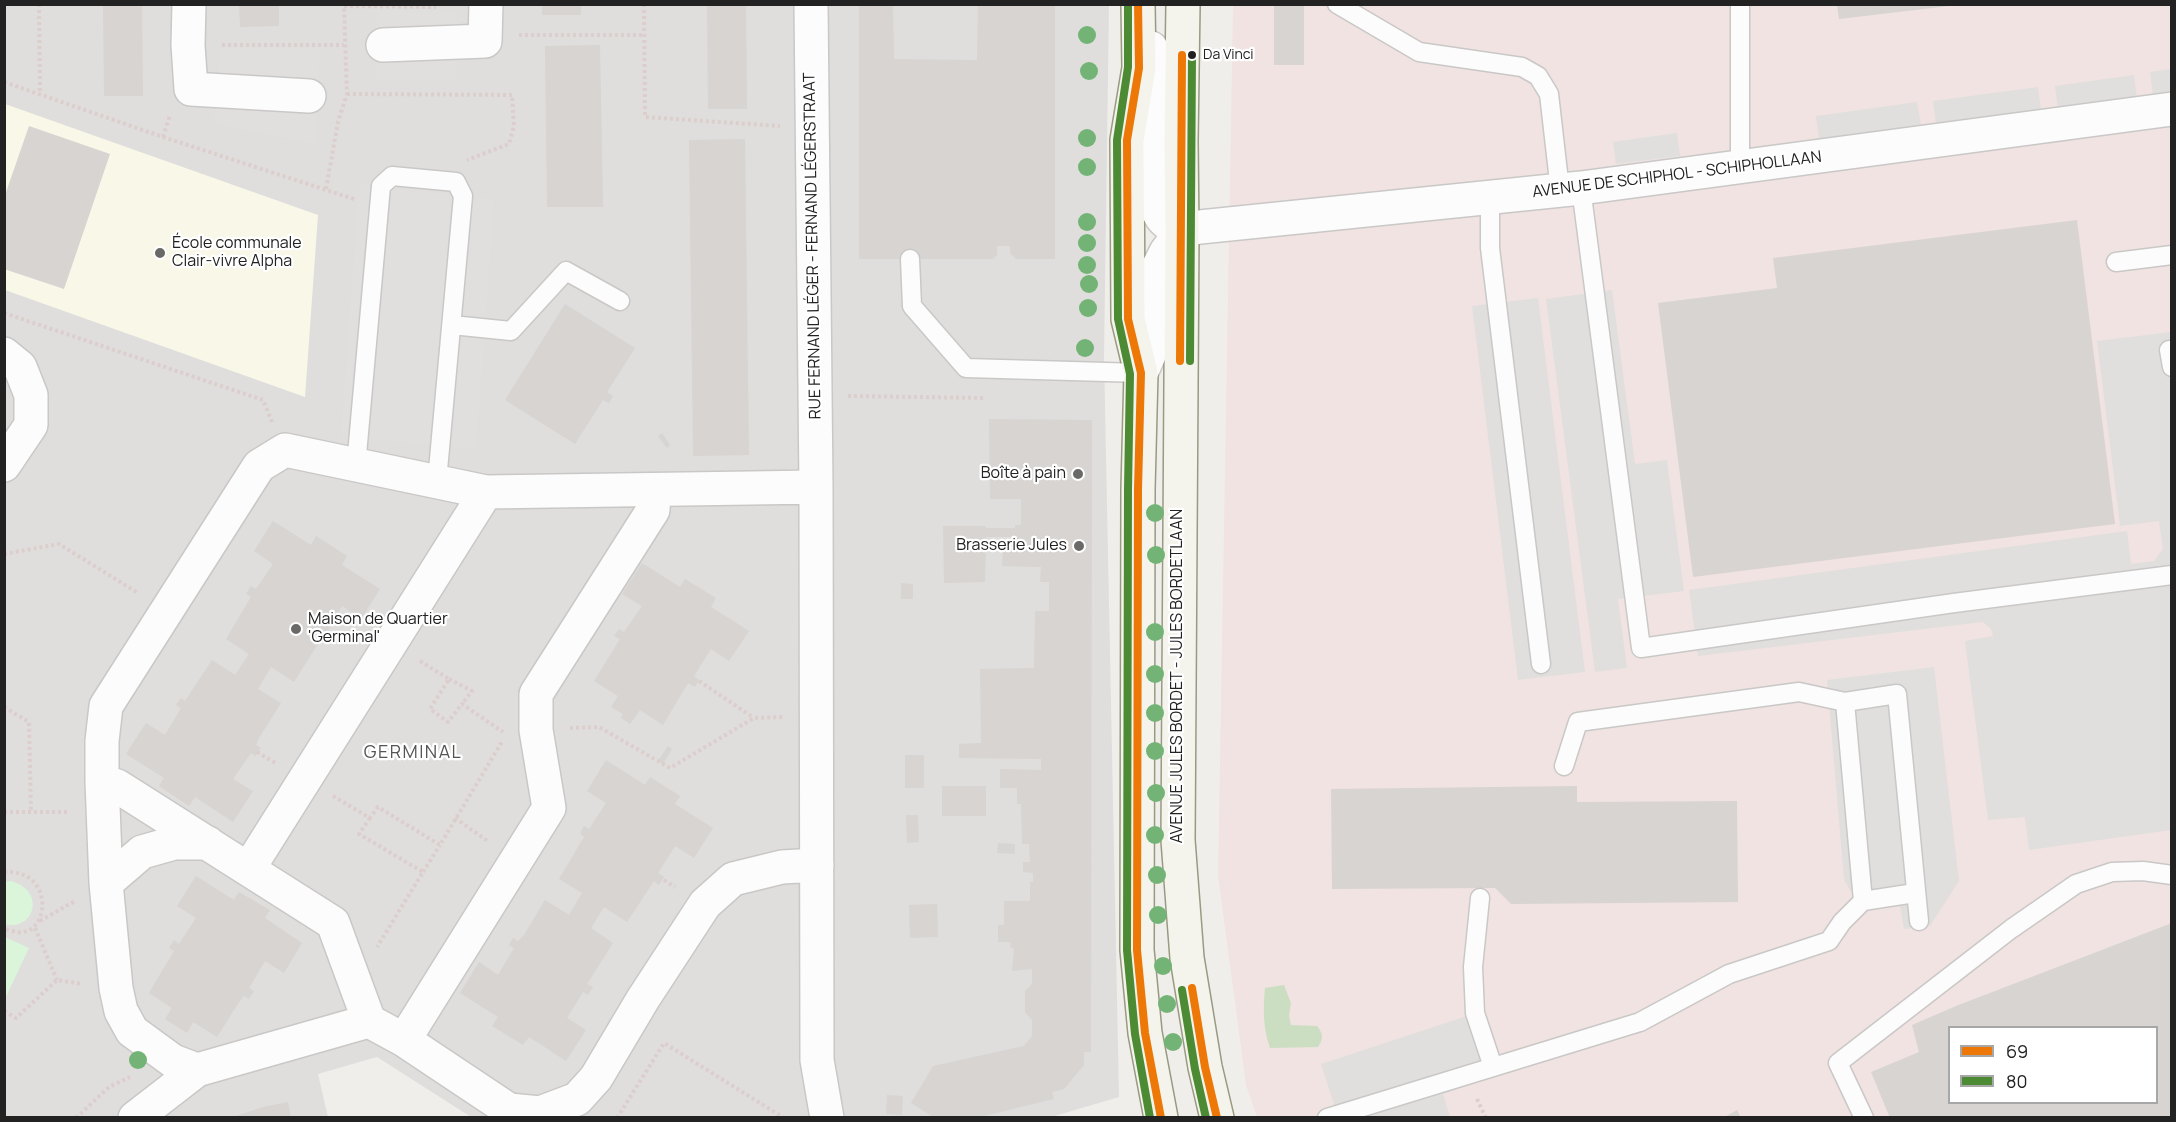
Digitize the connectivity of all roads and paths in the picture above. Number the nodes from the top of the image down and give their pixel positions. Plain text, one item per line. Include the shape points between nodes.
1 (39, 4) edge
2 (189, 4) edge
3 (486, 4) edge
4 (644, 4) edge
5 (811, 4) edge
6 (1138, 4) edge
7 (1143, 4) edge
8 (1183, 4) edge
9 (1337, 4) edge
10 (1740, 4) edge
11 (344, 5) edge
12 (379, 7) dead end
13 (514, 35) dead end
14 (645, 35) junction
15 (188, 45) junction
16 (344, 45) junction
17 (383, 45) dead end
18 (4, 82) edge
19 (40, 94) junction
20 (347, 94) junction
21 (309, 96) dead end
22 (2172, 109) edge
23 (171, 113) dead end
24 (768, 126) dead end
25 (164, 137) junction
26 (1740, 168) junction
27 (456, 182) junction
28 (326, 189) junction
29 (1571, 189) junction
30 (1490, 199) junction
31 (379, 208) junction
32 (1182, 231) junction
33 (2172, 255) edge
34 (910, 259) dead end
35 (2116, 262) dead end
36 (620, 301) dead end
37 (4, 313) edge
38 (452, 324) junction
39 (2172, 350) edge
40 (4, 354) edge
41 (2172, 367) edge
42 (1141, 373) junction
43 (902, 396) dead end
44 (815, 397) junction
45 (285, 450) junction
46 (4, 465) edge
47 (356, 466) junction
48 (437, 481) junction
49 (816, 487) junction
50 (654, 490) junction
51 (486, 492) junction
52 (4, 554) edge
53 (2172, 575) edge
54 (167, 610) junction
55 (391, 644) junction
56 (1540, 664) dead end
57 (449, 679) junction
58 (699, 681) dead end
59 (1845, 702) junction
60 (462, 704) junction
61 (4, 707) edge
62 (816, 717) junction
63 (754, 718) junction
64 (536, 730) junction
65 (257, 752) dead end
66 (1564, 765) dead end
67 (305, 780) junction
68 (103, 796) junction
69 (31, 811) junction
70 (4, 812) edge
71 (370, 818) junction
72 (208, 843) junction
73 (440, 845) junction
74 (817, 865) junction
75 (249, 868) junction
76 (4, 872) edge
77 (423, 872) junction
78 (2172, 875) edge
79 (106, 883) junction
80 (1916, 893) junction
81 (1480, 898) dead end
82 (1863, 901) junction
83 (1919, 921) dead end
84 (35, 928) junction
85 (4, 929) edge
86 (57, 980) junction
87 (355, 985) junction
88 (116, 988) junction
89 (4, 1011) edge
90 (369, 1021) junction
91 (404, 1040) junction
92 (1493, 1066) junction
93 (197, 1070) junction
94 (135, 1118) edge
95 (617, 1118) edge
96 (784, 1118) edge
97 (827, 1118) edge
98 (1161, 1118) edge
99 (1217, 1118) edge
100 (1328, 1118) edge
101 (1864, 1118) edge

1 - 19 path
2 - 15 street
3 - 17 street via 485,41
4 - 14 path
5 - 44 street, RUE FERNAND LÉGER - FERNAND LÉGERSTRAAT
6 - 42 main road via 1139,68 1127,140 1128,319
7 - 32 street via 1151,51 1154,197 1160,216
8 - 32 main road, AVENUE JULES BORDET - JULES BORDETLAAN
9 - 29 lane via 1419,52 1522,67 1538,76 1549,94
10 - 26 lane
11 - 12 path
11 - 16 path
13 - 14 path
14 - 24 path via 645,117
15 - 16 path
15 - 21 street via 191,89
16 - 20 path
18 - 19 path
19 - 25 path
20 - 27 path via 512,95 514,126 508,144 468,159
20 - 28 path
22 - 26 street, AVENUE DE SCHIPHOL - SCHIPHOLLAAN
23 - 25 path
25 - 28 path
26 - 29 street, AVENUE DE SCHIPHOL - SCHIPHOLLAAN
27 - 31 lane via 392,176 381,186
27 - 38 lane via 463,196
28 - 31 path
29 - 30 street, AVENUE DE SCHIPHOL - SCHIPHOLLAAN
29 - 53 lane via 1641,648
30 - 32 street, AVENUE DE SCHIPHOL - SCHIPHOLLAAN
30 - 56 lane via 1489,239
31 - 47 lane
32 - 42 street via 1154,277 1149,355
32 - 99 main road, AVENUE JULES BORDET - JULES BORDETLAAN via 1178,840 1187,958
33 - 35 lane
34 - 42 lane via 912,306 966,369
36 - 38 lane via 566,271 511,331
37 - 45 path via 262,400
38 - 48 lane
39 - 41 lane
40 - 46 street via 20,367 31,395 31,425
42 - 98 main road via 1137,950 1145,1034
43 - 44 path
44 - 49 street, RUE FERNAND LÉGER - FERNAND LÉGERSTRAAT
45 - 47 street
45 - 54 street via 259,466
47 - 48 street
48 - 51 street
49 - 50 street
49 - 62 street, RUE FERNAND LÉGER - FERNAND LÉGERSTRAAT
50 - 51 street
50 - 64 street via 653,510 536,694
51 - 55 street
52 - 54 path via 59,544
54 - 68 street via 106,706
55 - 57 path
55 - 67 street
57 - 60 path via 472,691
57 - 60 path via 430,709 448,722
58 - 63 path
59 - 66 lane via 1799,692 1578,722
59 - 80 lane via 1897,694
59 - 82 lane
60 - 73 path via 506,734
61 - 69 path via 29,722
62 - 63 path
62 - 74 street, RUE FERNAND LÉGER - FERNAND LÉGERSTRAAT
63 - 64 path via 670,768 599,727
64 - 91 street via 549,808
65 - 67 path
67 - 71 path
67 - 75 street
68 - 69 path
68 - 72 street via 117,786
68 - 79 street
69 - 70 path
71 - 73 path via 378,807
71 - 77 path via 359,834
72 - 75 street
72 - 79 street via 174,843 142,852
73 - 77 path
74 - 91 street via 782,867 733,879 705,904 596,1078 577,1099 540,1113 509,1110
74 - 97 street, RUE FERNAND LÉGER - FERNAND LÉGERSTRAAT via 817,1060
75 - 87 street via 333,923
76 - 84 path via 27,876 40,890 42,905
77 - 87 path
78 - 101 lane via 2112,872 2076,884 2011,929 1838,1063
79 - 88 street
80 - 82 lane
80 - 83 lane
81 - 92 lane via 1473,967 1475,1013
82 - 92 lane via 1829,940 1729,974 1640,1022
84 - 85 path via 22,933
84 - 86 path
86 - 88 path
86 - 89 path via 16,1018
87 - 90 street
88 - 93 street via 121,1011 132,1031 172,1060
90 - 91 street
90 - 93 street
92 - 100 lane
93 - 94 street
95 - 96 path via 664,1043

